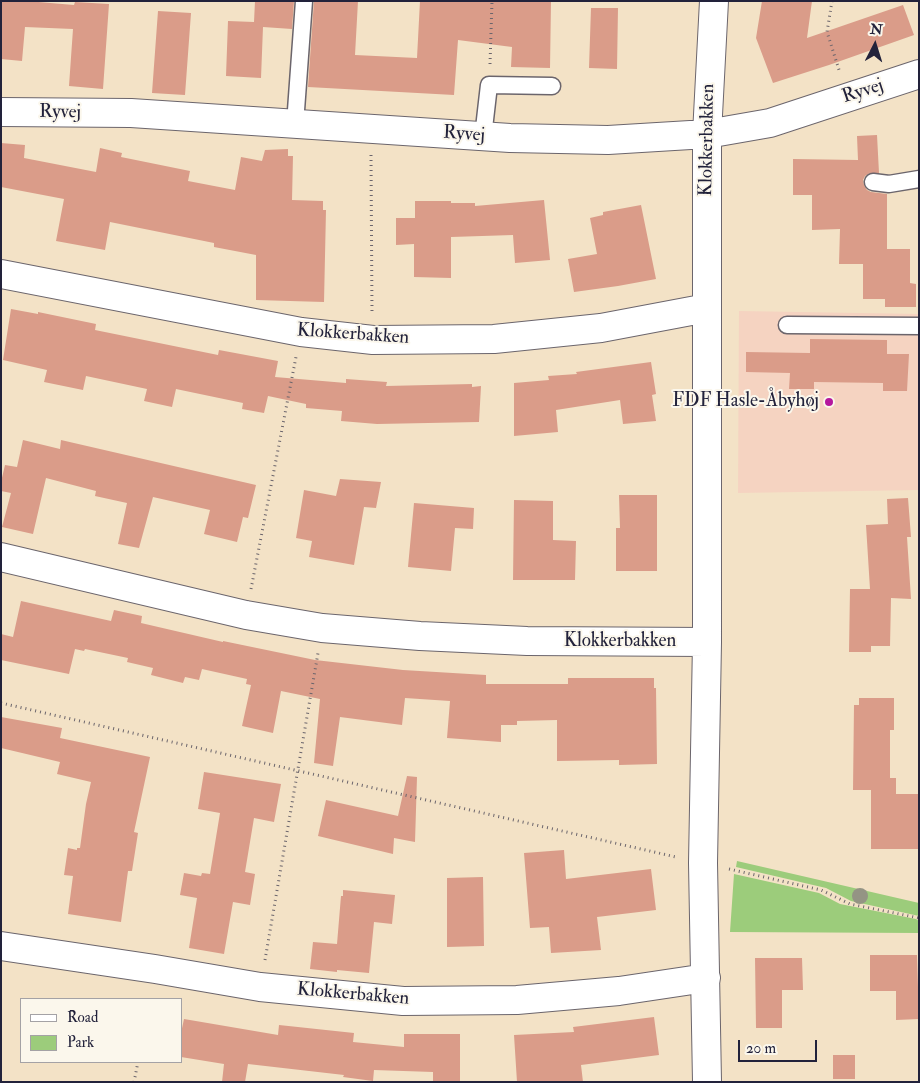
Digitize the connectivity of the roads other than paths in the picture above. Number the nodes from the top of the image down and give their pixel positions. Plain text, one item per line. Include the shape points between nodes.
1 (304, 1) edge
2 (714, 1) edge
3 (919, 74) edge
4 (552, 86) dead end
5 (1, 112) edge
6 (295, 124) junction
7 (707, 134) junction
8 (482, 136) junction
9 (919, 179) edge
10 (873, 182) dead end
11 (1, 274) edge
12 (707, 308) junction
13 (787, 325) dead end
14 (919, 326) edge
15 (1, 557) edge
16 (707, 642) junction
17 (1, 946) edge
18 (706, 978) junction
19 (707, 1082) edge

1 - 6 lane
2 - 7 street, Klokkerbakken
3 - 7 street, Ryvej via 770,122
4 - 8 lane via 489,85
5 - 6 street, Ryvej via 131,113
6 - 8 street, Ryvej
7 - 8 street, Ryvej via 608,140
7 - 12 street, Klokkerbakken
9 - 10 lane via 889,184
11 - 12 street, Klokkerbakken via 301,332 373,340 494,340 601,328
12 - 16 street, Klokkerbakken
13 - 14 lane
15 - 16 street, Klokkerbakken via 246,615 322,628 527,641
16 - 18 street, Klokkerbakken via 703,863
17 - 18 street, Klokkerbakken via 260,987 403,1001 517,1000 619,991
18 - 19 street, Klokkerbakken

